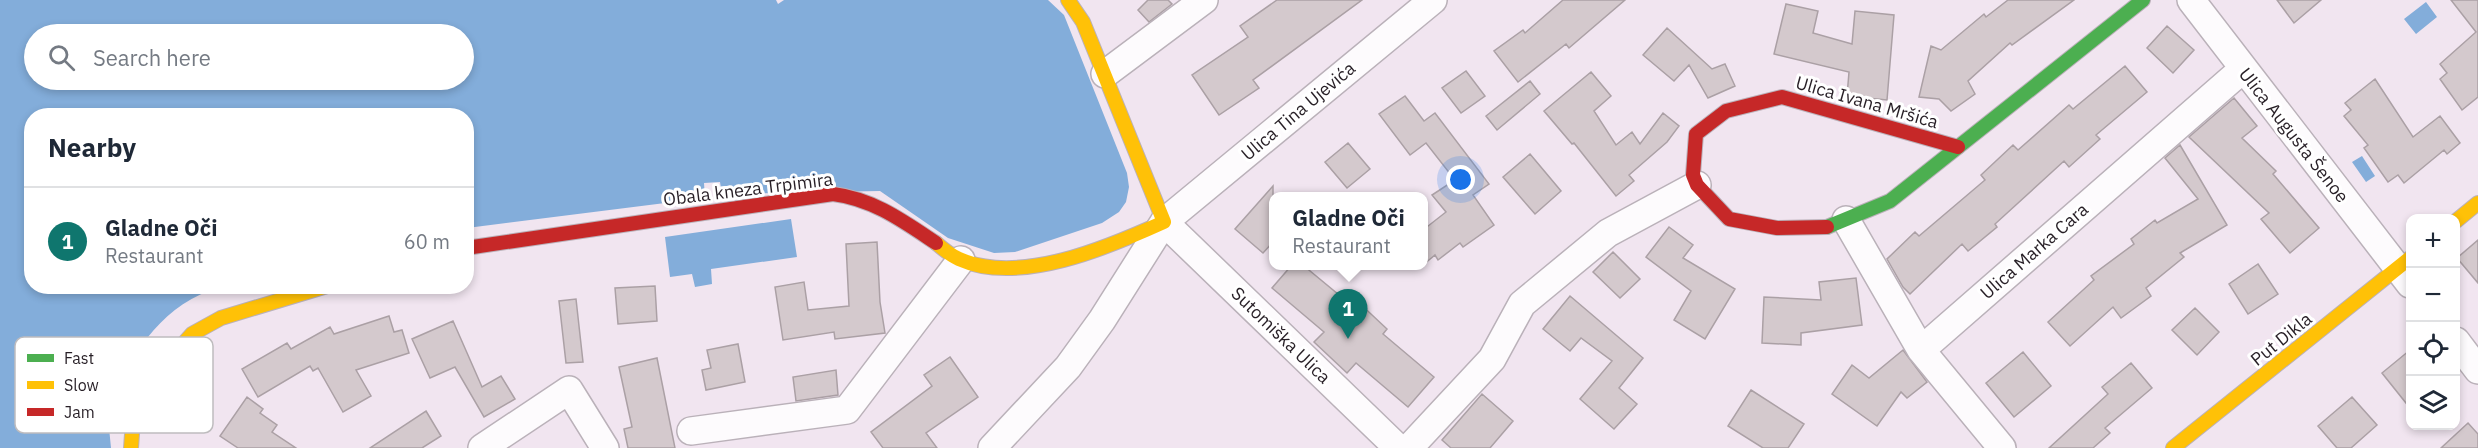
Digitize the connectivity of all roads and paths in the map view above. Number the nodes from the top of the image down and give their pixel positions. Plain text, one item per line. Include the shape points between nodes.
1 (1068, 0) edge
2 (1204, 0) edge
3 (1433, 0) edge
4 (2143, 0) edge
5 (2191, 0) edge
6 (2242, 69) junction
7 (1105, 74) junction
8 (1958, 147) junction
9 (1697, 185) junction
10 (2478, 203) edge
11 (2460, 218) edge
12 (1846, 220) junction
13 (1164, 222) junction
14 (474, 247) edge
15 (961, 260) junction
16 (2406, 270) edge
17 (300, 294) edge
18 (189, 337) edge
19 (2460, 346) edge
20 (1921, 350) junction
21 (2478, 370) edge
22 (691, 431) dead end
23 (133, 433) edge
24 (131, 448) edge
25 (482, 448) edge
26 (605, 448) edge
27 (992, 448) edge
28 (1398, 448) edge
29 (1409, 448) edge
30 (2002, 448) edge
31 (2174, 448) edge

1 - 7 street via 1083,22
2 - 7 street
3 - 13 street, Ulica Tina Ujevića
4 - 8 street, Ulica Ivana Mršića
5 - 6 street, Ulica Augusta Šenoe
6 - 16 street, Ulica Augusta Šenoe
6 - 20 street, Ulica Marka Cara
7 - 13 street
8 - 9 street, Ulica Ivana Mršića via 1782,97 1726,111 1696,134 1693,175
8 - 12 street, Ulica Ivana Mršića via 1890,201
9 - 12 street, Ulica Ivana Mršića via 1730,219 1777,228 1830,227
9 - 29 street via 1608,233 1522,304 1492,359
10 - 11 street
12 - 20 street
13 - 15 street, Obala kneza Trpimira via 1122,242 1044,264 1001,266
13 - 27 street, Ulica Tina Ujevića via 1068,367
13 - 28 street, Sutomiška Ulica
14 - 15 street, Obala kneza Trpimira via 833,194 852,195 876,204
15 - 22 street via 847,410
16 - 31 street, Put Dikla
17 - 18 street via 221,318
19 - 21 street
20 - 30 street
23 - 24 street
25 - 26 street via 569,390

